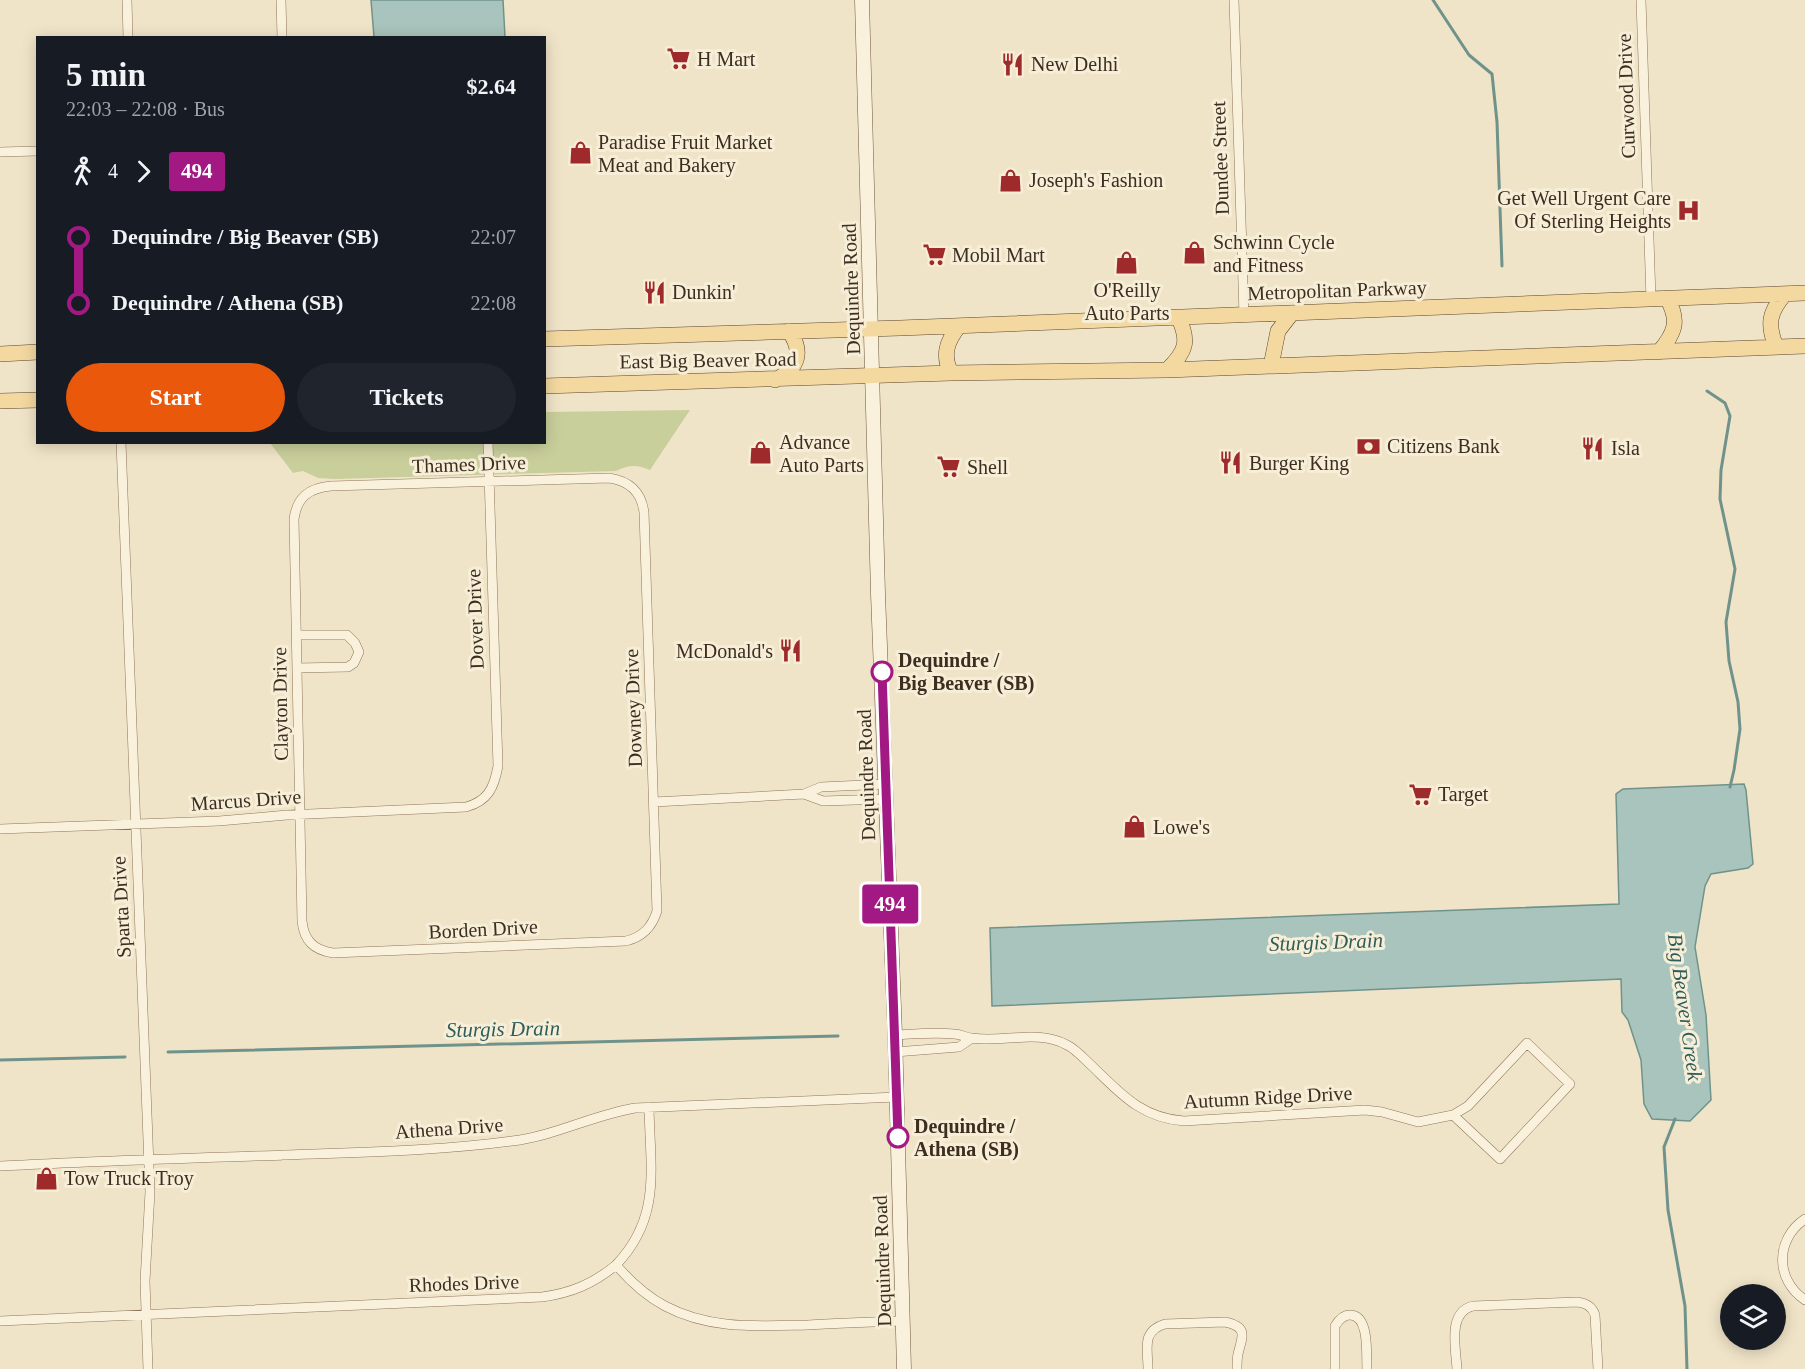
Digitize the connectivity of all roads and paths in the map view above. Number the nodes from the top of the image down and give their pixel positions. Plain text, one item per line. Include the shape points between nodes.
1 (127, 0) edge
2 (281, 0) edge
3 (862, 0) edge
4 (1233, 0) edge
5 (1641, 0) edge
6 (128, 36) edge
7 (282, 36) edge
8 (36, 150) edge
9 (0, 152) edge
10 (1805, 293) edge
11 (1785, 294) junction
12 (1667, 298) junction
13 (1650, 299) junction
14 (1292, 313) junction
15 (1244, 315) junction
16 (1178, 317) junction
17 (959, 326) junction
18 (871, 329) junction
19 (789, 331) junction
20 (546, 339) edge
21 (1805, 346) edge
22 (1776, 347) junction
23 (36, 352) edge
24 (1659, 352) junction
25 (0, 354) edge
26 (1271, 366) junction
27 (1167, 370) junction
28 (951, 373) junction
29 (873, 376) junction
30 (775, 380) junction
31 (546, 386) edge
32 (36, 400) edge
33 (0, 401) edge
34 (121, 444) edge
35 (488, 444) edge
36 (489, 481) junction
37 (635, 488) joint
38 (303, 495) joint
39 (297, 635) junction
40 (297, 668) junction
41 (886, 784) junction
42 (490, 793) joint
43 (804, 795) junction
44 (887, 799) junction
45 (654, 802) junction
46 (300, 814) junction
47 (136, 824) junction
48 (0, 829) edge
49 (650, 927) joint
50 (314, 947) joint
51 (895, 1035) junction
52 (972, 1038) junction
53 (895, 1052) junction
54 (897, 1096) junction
55 (649, 1107) junction
56 (1453, 1115) junction
57 (149, 1159) junction
58 (0, 1166) edge
59 (1805, 1219) edge
60 (616, 1265) junction
61 (1805, 1300) edge
62 (146, 1315) junction
63 (0, 1321) edge
64 (903, 1321) junction
65 (148, 1369) edge
66 (904, 1369) edge
67 (1148, 1369) edge
68 (1237, 1369) edge
69 (1335, 1369) edge
70 (1366, 1369) edge
71 (1457, 1369) edge
72 (1598, 1369) edge

1 - 6 street
2 - 7 street
3 - 18 main road, Dequindre Road
4 - 15 street, Dundee Street
5 - 13 street, Curwood Drive
8 - 9 street
10 - 11 main road, Metropolitan Parkway
11 - 12 main road, Metropolitan Parkway
11 - 22 main road via 1770,318
12 - 13 main road, Metropolitan Parkway
12 - 24 main road via 1675,325
13 - 14 main road, Metropolitan Parkway
14 - 15 main road, Metropolitan Parkway
14 - 26 main road via 1278,331
15 - 16 main road, Metropolitan Parkway
16 - 17 main road, Metropolitan Parkway
16 - 27 main road via 1185,345
17 - 18 main road, Metropolitan Parkway
17 - 28 main road via 946,350
18 - 19 main road, East Big Beaver Road
18 - 29 main road, Dequindre Road
19 - 20 main road, East Big Beaver Road
19 - 30 main road via 798,354 786,375
21 - 22 main road
22 - 24 main road
23 - 25 main road
24 - 26 main road
26 - 27 main road
27 - 28 main road
28 - 29 main road
29 - 30 main road, East Big Beaver Road
29 - 41 main road, Dequindre Road
30 - 31 main road, East Big Beaver Road
32 - 33 main road
34 - 47 street, Sparta Drive
35 - 36 street, Dover Drive
36 - 37 street, Thames Drive via 609,478
36 - 38 street, Thames Drive via 331,486
36 - 42 street, Dover Drive via 498,766
37 - 45 street, Downey Drive via 644,512
38 - 39 street, Clayton Drive via 294,519
39 - 40 street, Clayton Drive
39 - 40 street via 347,635 359,652 348,668
40 - 46 street, Clayton Drive
41 - 43 street via 821,787
41 - 44 main road, Dequindre Road
42 - 46 street, Marcus Drive via 483,801 466,807
43 - 44 street via 823,801
43 - 45 street
44 - 51 main road, Dequindre Road
45 - 49 street, Downey Drive via 657,910
46 - 47 street, Marcus Drive
46 - 50 street, Clayton Drive via 303,932
47 - 48 street, Marcus Drive
47 - 57 street, Sparta Drive
49 - 50 street, Borden Drive via 626,941 333,953
51 - 52 street, Autumn Ridge Drive via 943,1033
51 - 53 main road, Dequindre Road
52 - 53 street, Autumn Ridge Drive via 959,1047
52 - 56 street, Autumn Ridge Drive via 1039,1037 1060,1042 1143,1111 1176,1121 1365,1110 1418,1122
53 - 54 main road, Dequindre Road
54 - 55 street, Athena Drive
54 - 64 main road, Dequindre Road
55 - 57 street, Athena Drive via 608,1113 536,1137 476,1146
55 - 60 street, Rhodes Drive via 652,1179 647,1214 636,1240
56 - 56 street, Autumn Ridge Drive via 1468,1106 1527,1043 1570,1084 1500,1159
57 - 58 street, Athena Drive
57 - 62 street, Sparta Drive
59 - 61 street via 1789,1235 1782,1267 1794,1293
60 - 62 street, Rhodes Drive via 594,1282 542,1297
60 - 64 street via 662,1305 714,1323 753,1326
62 - 63 street, Rhodes Drive
62 - 65 street, Sparta Drive
64 - 66 main road, Dequindre Road
67 - 68 street via 1147,1339 1158,1326 1225,1322 1233,1323 1243,1335
69 - 70 street via 1335,1326 1350,1315 1364,1324
71 - 72 street via 1456,1322 1466,1307 1577,1302 1588,1305 1595,1315

